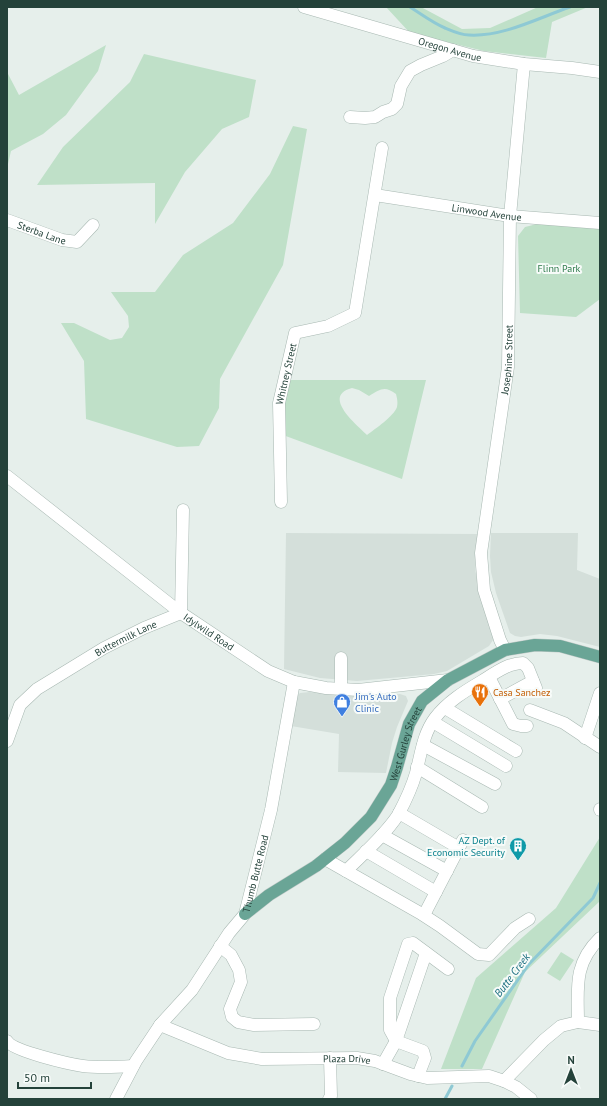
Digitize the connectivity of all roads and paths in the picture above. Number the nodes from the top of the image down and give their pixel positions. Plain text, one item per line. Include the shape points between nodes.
1 (304, 7) edge
2 (453, 50) junction
3 (524, 64) junction
4 (600, 72) edge
5 (350, 117) dead end
6 (382, 148) dead end
7 (375, 195) junction
8 (510, 216) junction
9 (7, 220) edge
10 (600, 223) edge
11 (93, 225) dead end
12 (7, 476) edge
13 (280, 502) dead end
14 (183, 510) dead end
15 (181, 613) junction
16 (505, 650) junction
17 (600, 657) edge
18 (341, 658) dead end
19 (489, 677) junction
20 (448, 680) junction
21 (294, 682) junction
22 (341, 689) junction
23 (600, 692) edge
24 (500, 699) junction
25 (445, 708) junction
26 (530, 710) dead end
27 (433, 722) junction
28 (527, 726) dead end
29 (586, 738) junction
30 (7, 740) edge
31 (423, 744) junction
32 (600, 747) edge
33 (516, 751) dead end
34 (506, 766) dead end
35 (417, 767) junction
36 (495, 784) dead end
37 (482, 807) dead end
38 (399, 813) junction
39 (382, 835) junction
40 (366, 852) junction
41 (325, 859) junction
42 (346, 871) junction
43 (447, 871) junction
44 (436, 892) junction
45 (245, 914) junction
46 (424, 915) junction
47 (529, 919) dead end
48 (600, 938) edge
49 (220, 946) junction
50 (426, 953) junction
51 (448, 969) dead end
52 (578, 1022) junction
53 (314, 1024) dead end
54 (160, 1025) junction
55 (600, 1025) edge
56 (396, 1041) junction
57 (8, 1044) edge
58 (330, 1058) junction
59 (383, 1064) junction
60 (133, 1066) junction
61 (418, 1076) junction
62 (504, 1081) junction
63 (116, 1099) edge
64 (329, 1099) edge
65 (531, 1099) edge

1 - 2 street, Oregon Avenue
2 - 3 street, Oregon Avenue via 473,56
2 - 5 street via 410,71 397,104 392,109 375,117
3 - 4 street, Oregon Avenue
3 - 8 street, Josephine Street
6 - 7 street, Whitney Street
7 - 8 street, Linwood Avenue
7 - 13 street, Whitney Street via 356,313 328,326 295,333 279,403
8 - 10 street, Linwood Avenue
8 - 16 street, Josephine Street via 508,367 481,553 484,590
9 - 11 street, Sterba Lane via 62,240 77,242
12 - 15 street, Idylwild Road
14 - 15 street
15 - 21 street, Idylwild Road via 268,671
15 - 30 street, Buttermilk Lane via 104,648 37,689 20,705
16 - 17 main road, West Gurley Street via 535,645 560,646
16 - 20 main road, West Gurley Street
18 - 22 street
19 - 24 street
19 - 24 street via 516,662 523,662 528,668 534,685
19 - 25 street
20 - 22 street, Idylwild Road via 358,690
20 - 41 main road, West Gurley Street via 422,701 409,724 391,785 371,817
21 - 22 street, Idylwild Road
21 - 45 street, Thumb Butte Road via 271,810
23 - 29 street
24 - 28 street via 513,724
25 - 27 street
25 - 33 street
26 - 29 street via 564,724
27 - 31 street
27 - 34 street
29 - 32 street
31 - 35 street
31 - 36 street
35 - 37 street
35 - 38 street
38 - 39 street
38 - 43 street via 461,844
39 - 40 street
39 - 43 street
40 - 42 street
40 - 44 street
41 - 42 street
41 - 45 main road, West Gurley Street via 269,895
42 - 46 street
43 - 44 street
44 - 46 street
45 - 49 street, Thumb Butte Road
46 - 47 street via 478,954 489,955 515,928
48 - 52 street via 586,956 580,969
49 - 53 street via 231,955 240,970 241,982 230,1009 232,1017 238,1022 254,1025
49 - 54 street, Thumb Butte Road via 192,990
50 - 51 street
50 - 56 street
50 - 56 street via 413,943 408,944 390,998 390,1030
52 - 55 street
52 - 62 street via 561,1026
54 - 58 street, Plaza Drive via 228,1053 262,1059
54 - 60 street, Thumb Butte Road
56 - 59 street
56 - 61 street via 423,1051 425,1058
57 - 60 street via 84,1066
58 - 59 street, Plaza Drive via 357,1058
58 - 64 street
59 - 61 street, Plaza Drive
60 - 63 street, Thumb Butte Road
61 - 62 street, Plaza Drive via 490,1076
62 - 65 street, Plaza Drive

